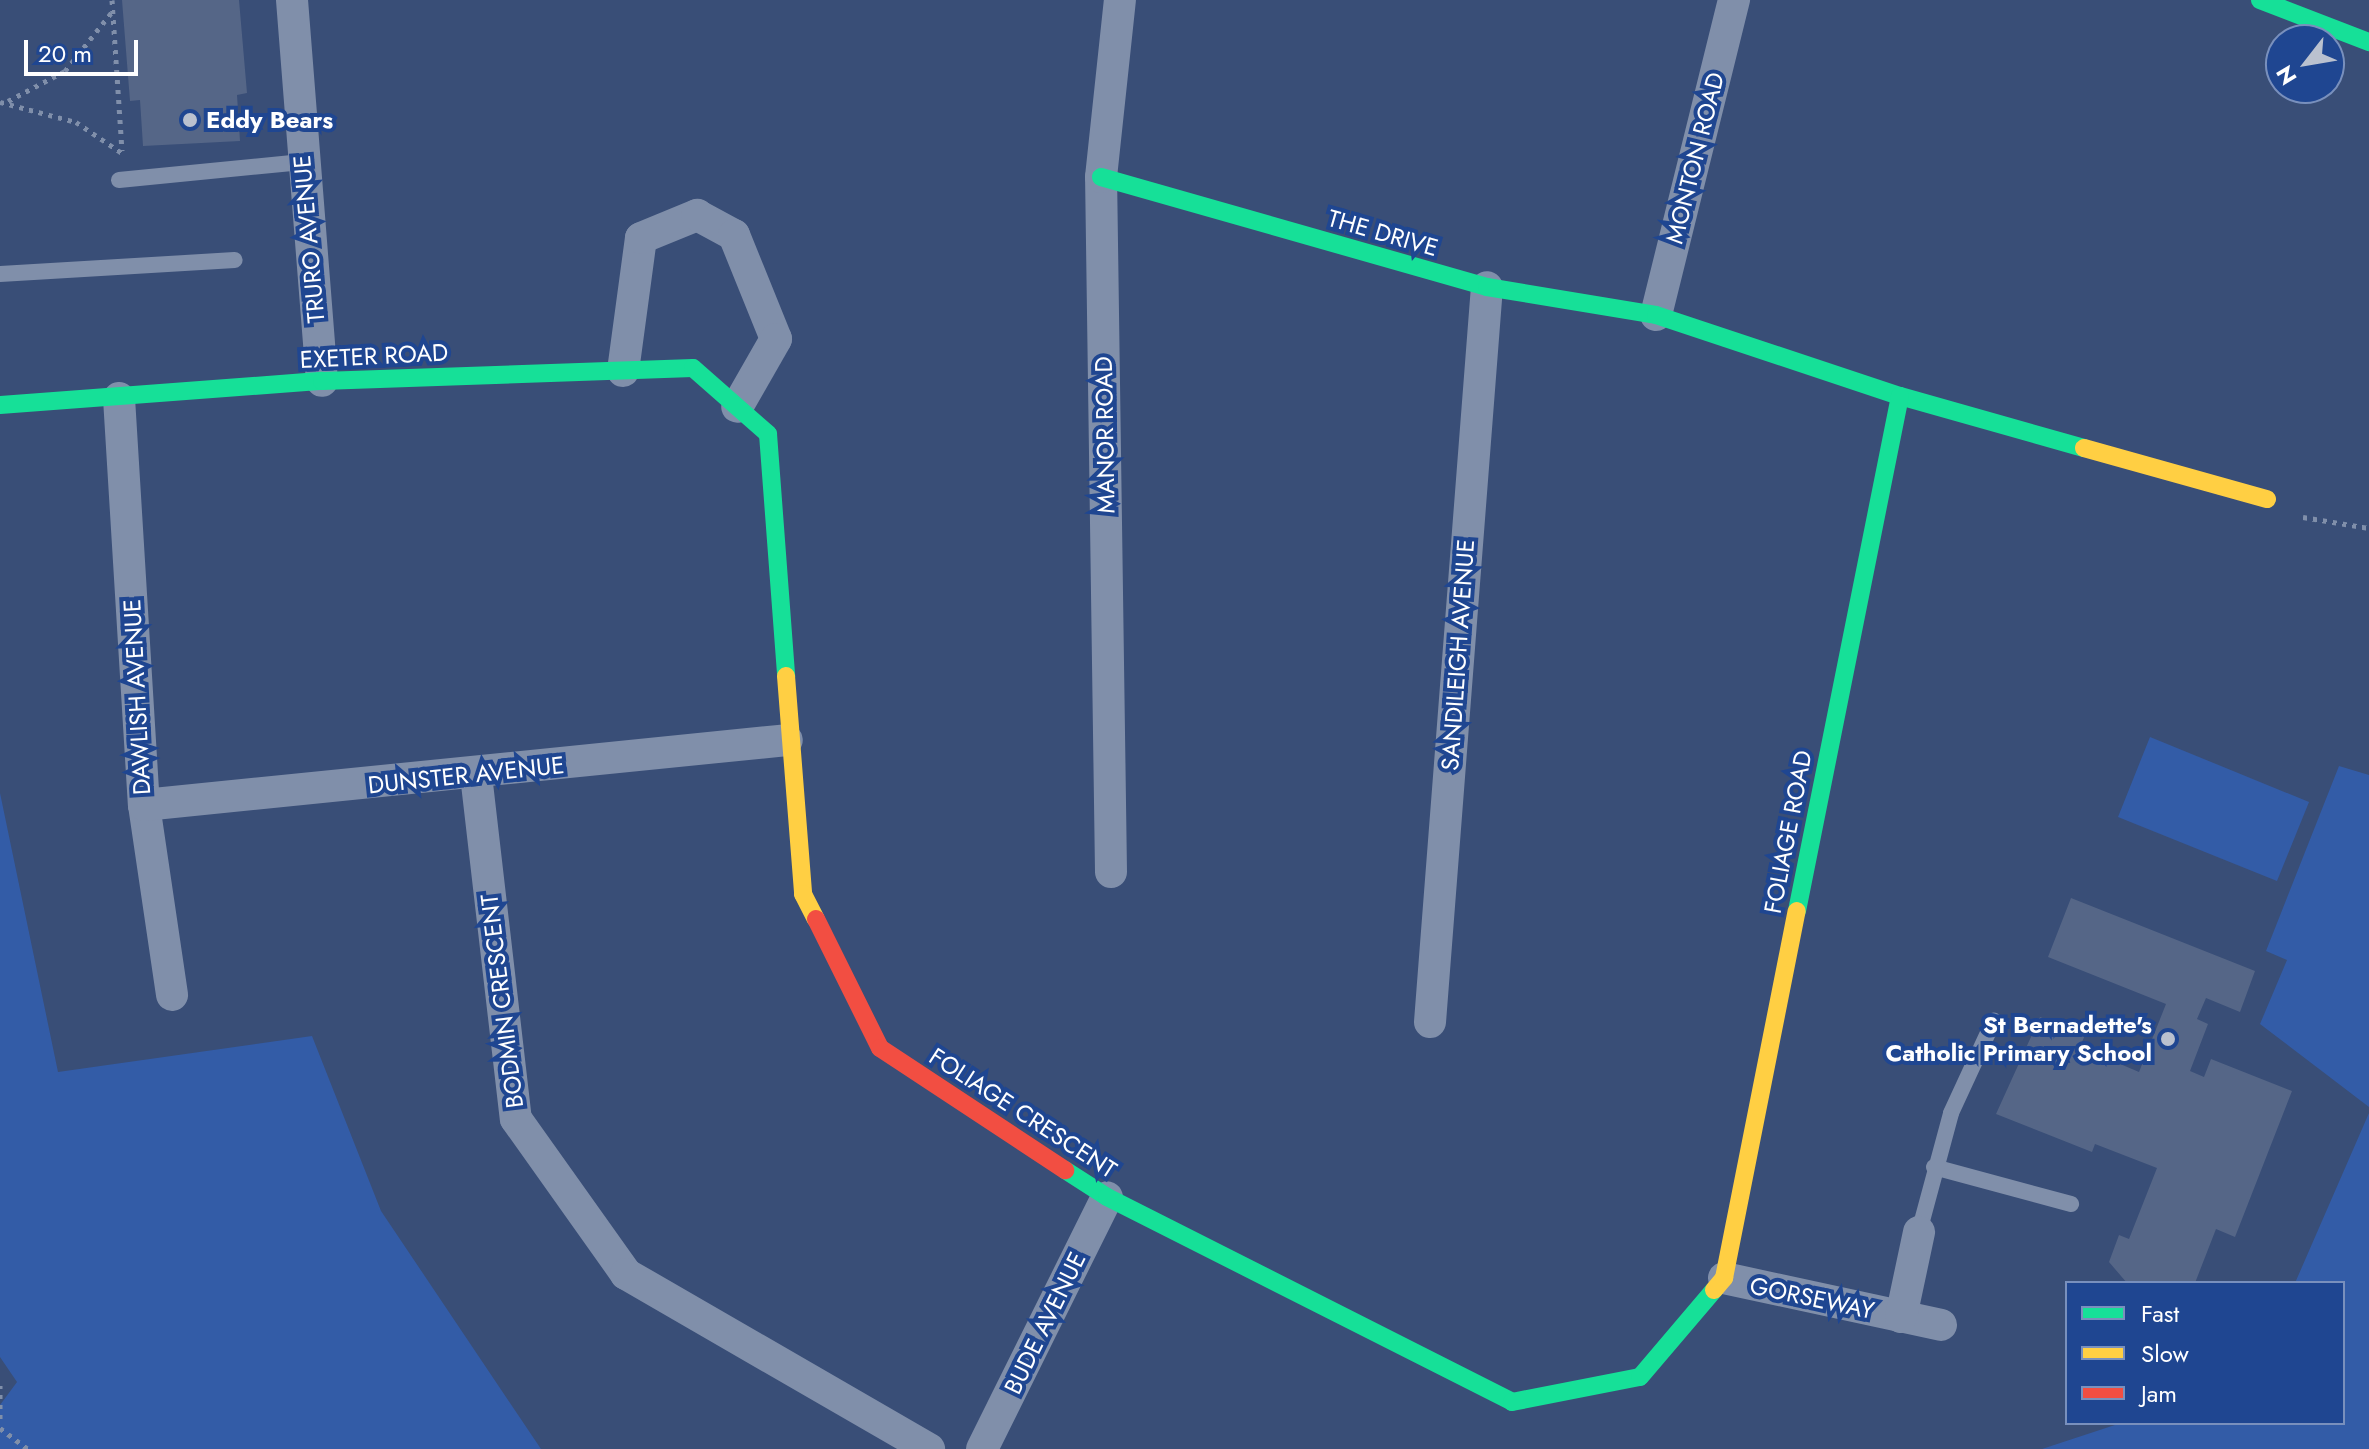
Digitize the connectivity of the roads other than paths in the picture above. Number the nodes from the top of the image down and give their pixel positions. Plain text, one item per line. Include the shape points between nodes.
1 (292, 0) edge
2 (1120, 0) edge
3 (1734, 0) edge
4 (2260, 0) edge
5 (2369, 42) edge
6 (302, 162) junction
7 (1101, 177) junction
8 (119, 180) road end
9 (235, 260) dead end
10 (0, 274) edge
11 (1487, 287) junction
12 (1656, 315) junction
13 (623, 371) junction
14 (322, 381) junction
15 (1900, 396) junction
16 (119, 398) junction
17 (0, 405) edge
18 (737, 407) junction
19 (2267, 499) road end
20 (787, 740) junction
21 (476, 775) junction
22 (144, 805) junction
23 (1111, 872) dead end
24 (172, 995) dead end
25 (1994, 1020) dead end
26 (1430, 1022) dead end
27 (1934, 1167) junction
28 (1107, 1197) junction
29 (2071, 1204) dead end
30 (1919, 1232) joint
31 (1724, 1278) junction
32 (1901, 1317) junction
33 (1941, 1325) dead end
34 (929, 1449) edge
35 (982, 1449) edge

1 - 6 street, TRURO AVENUE
2 - 7 street, MANOR ROAD
3 - 12 street, MONTON ROAD
4 - 5 street
6 - 8 lane
6 - 14 street, TRURO AVENUE
7 - 11 street, THE DRIVE
7 - 23 street, MANOR ROAD
9 - 10 lane
11 - 12 street, THE DRIVE
11 - 26 street, SANDILEIGH AVENUE
12 - 15 street
13 - 14 street, EXETER ROAD
13 - 18 street, EXETER ROAD via 693,368
13 - 18 street via 641,238 697,215 734,235 776,339
14 - 16 street, EXETER ROAD
15 - 19 street
15 - 31 street, FOLIAGE ROAD
16 - 17 street, EXETER ROAD
16 - 22 street, DAWLISH AVENUE
18 - 20 street, FOLIAGE CRESCENT via 768,434
20 - 21 street, DUNSTER AVENUE
20 - 28 street, FOLIAGE CRESCENT via 803,894 880,1048
21 - 22 street, DUNSTER AVENUE
21 - 34 street, BODMIN CRESCENT via 516,1119 626,1274
22 - 24 street, DAWLISH AVENUE
25 - 27 lane
27 - 29 lane
27 - 30 lane
28 - 31 street, FOLIAGE CRESCENT via 1512,1402 1640,1377
28 - 35 street, BUDE AVENUE
30 - 32 street, GORSEWAY
31 - 32 street, GORSEWAY
32 - 33 street, GORSEWAY

